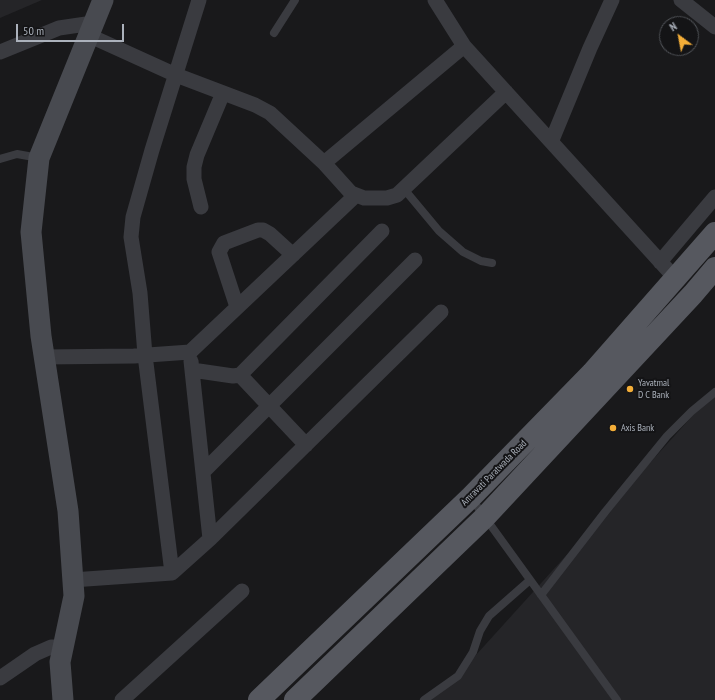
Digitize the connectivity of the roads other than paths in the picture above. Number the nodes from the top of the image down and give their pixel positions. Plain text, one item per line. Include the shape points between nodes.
1 (103, 0) edge
2 (199, 0) edge
3 (295, 0) edge
4 (435, 0) edge
5 (612, 0) edge
6 (681, 0) edge
7 (715, 27) edge
8 (91, 29) junction
9 (274, 34) dead end
10 (464, 46) junction
11 (0, 52) edge
12 (176, 75) junction
13 (506, 92) junction
14 (223, 93) junction
15 (552, 140) junction
16 (39, 158) junction
17 (0, 159) edge
18 (324, 163) junction
19 (404, 189) junction
20 (356, 195) junction
21 (715, 197) edge
22 (201, 207) dead end
23 (382, 231) dead end
24 (715, 233) edge
25 (293, 255) junction
26 (415, 260) dead end
27 (660, 262) junction
28 (492, 263) dead end
29 (715, 268) edge
30 (676, 279) junction
31 (237, 307) junction
32 (441, 312) dead end
33 (190, 352) junction
34 (145, 355) junction
35 (44, 357) junction
36 (192, 370) junction
37 (240, 374) junction
38 (715, 392) edge
39 (268, 406) junction
40 (306, 444) junction
41 (203, 472) junction
42 (471, 497) junction
43 (485, 517) junction
44 (210, 539) junction
45 (172, 573) junction
46 (72, 580) junction
47 (530, 580) junction
48 (242, 591) dead end
49 (541, 595) junction
50 (64, 647) junction
51 (0, 678) edge
52 (63, 700) edge
53 (122, 700) edge
54 (259, 700) edge
55 (295, 700) edge
56 (424, 700) edge
57 (617, 700) edge

1 - 8 main road
2 - 12 street
3 - 9 lane
4 - 10 street
5 - 15 street
6 - 7 street
8 - 11 street via 59,28
8 - 12 street
8 - 16 main road
10 - 13 street
10 - 18 street
12 - 14 street
12 - 34 street via 133,217 131,237 140,292
13 - 15 street
13 - 19 street
14 - 18 street via 270,113
14 - 22 street via 194,167 194,180
15 - 27 street
16 - 17 lane via 17,154
16 - 35 main road via 32,232
18 - 20 street via 351,193
19 - 20 street via 388,198 364,198
19 - 28 lane via 439,231 463,252 481,261
20 - 25 street
21 - 27 street
23 - 37 street
24 - 30 main road, Amravati Paratwada Road
25 - 31 street
25 - 31 street via 263,230 224,243 219,252
26 - 39 street
27 - 30 street
29 - 43 main road
30 - 42 main road, Amravati Paratwada Road via 592,373
31 - 33 street
32 - 40 street
33 - 34 street
33 - 36 street
34 - 35 street
34 - 45 street
35 - 46 main road via 68,511
36 - 37 street via 233,376
36 - 41 street
37 - 39 street
38 - 49 lane via 667,436
39 - 40 street
39 - 41 street
40 - 44 street
41 - 44 street
42 - 43 lane
42 - 54 main road, Amravati Paratwada Road
43 - 47 lane
43 - 55 main road
44 - 45 street
45 - 46 street
46 - 50 main road via 74,596
47 - 49 lane
47 - 56 lane via 489,616 480,631 473,652 458,676
48 - 53 street
49 - 57 lane
50 - 51 street via 51,647 35,654
50 - 52 main road via 60,662

